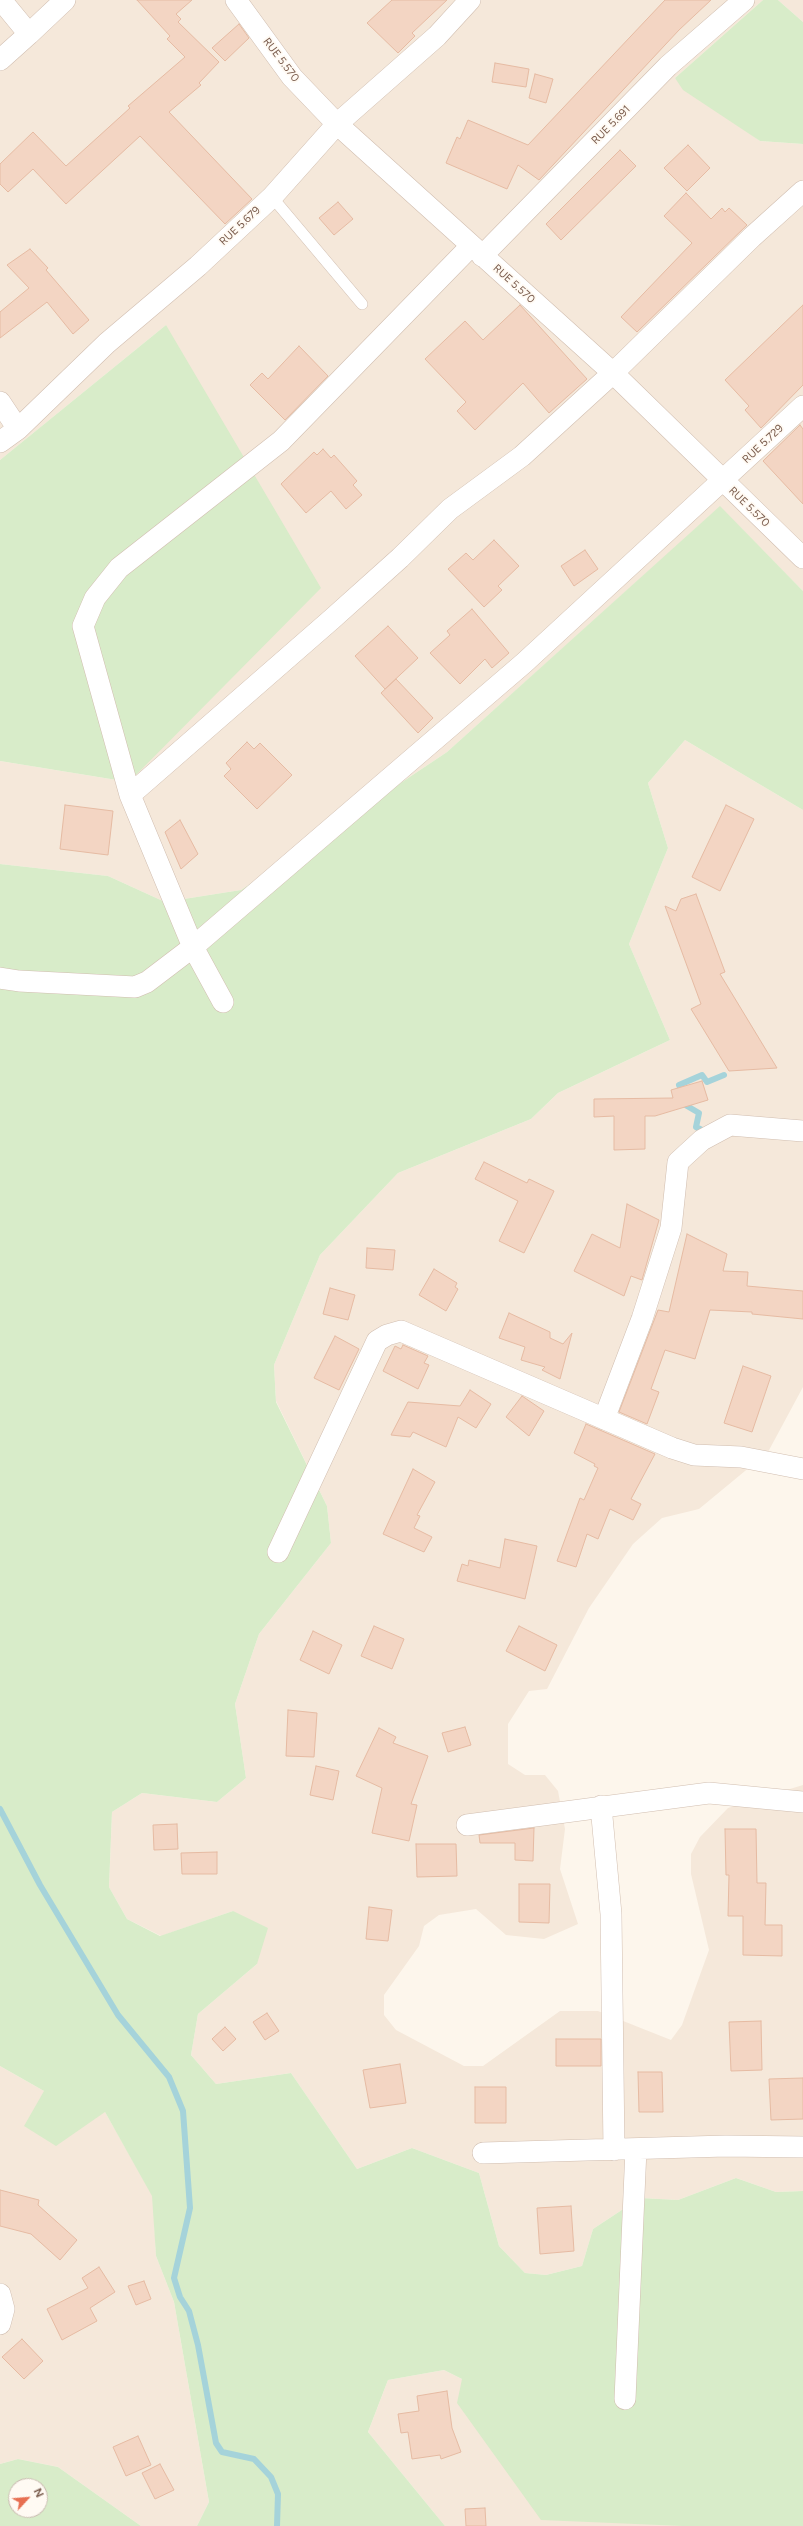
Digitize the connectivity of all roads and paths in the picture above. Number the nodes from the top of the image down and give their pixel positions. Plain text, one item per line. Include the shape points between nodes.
1 (1, 0) edge
2 (65, 0) edge
3 (236, 0) edge
4 (470, 0) edge
5 (744, 0) edge
6 (29, 34) junction
7 (0, 60) edge
8 (337, 124) junction
9 (803, 191) edge
10 (272, 197) junction
11 (477, 251) junction
12 (362, 304) dead end
13 (612, 373) junction
14 (0, 402) edge
15 (803, 406) edge
16 (18, 429) junction
17 (0, 442) edge
18 (723, 482) junction
19 (803, 558) edge
20 (130, 795) junction
21 (193, 947) junction
22 (0, 978) edge
23 (223, 1002) dead end
24 (803, 1131) edge
25 (604, 1419) junction
26 (803, 1469) edge
27 (278, 1552) dead end
28 (803, 1802) edge
29 (601, 1806) junction
30 (467, 1825) dead end
31 (803, 2147) edge
32 (636, 2149) junction
33 (614, 2150) junction
34 (483, 2153) dead end
35 (0, 2294) edge
36 (0, 2324) edge
37 (625, 2399) dead end

1 - 6 street
2 - 6 street
3 - 8 street, RUE 5.570 via 292,77
4 - 8 street, RUE 5.679 via 437,36
5 - 11 street, RUE 5.691 via 668,66
6 - 7 street
8 - 10 street, RUE 5.679
8 - 11 street, RUE 5.570
9 - 13 street
10 - 12 lane
10 - 16 street, RUE 5.679 via 198,266 107,343
11 - 13 street, RUE 5.570
11 - 20 street, RUE 5.691 via 281,441 119,568 95,598 83,626
13 - 18 street, RUE 5.570
13 - 20 street via 522,456 450,509 338,614
14 - 16 street
15 - 18 street, RUE 5.729
16 - 17 street, RUE 5.679
18 - 19 street, RUE 5.570
18 - 21 street, RUE 5.729 via 524,663
20 - 21 street, RUE 5.691
21 - 22 street, RUE 5.729 via 147,982 135,987
21 - 23 street, RUE 5.691
24 - 25 street via 730,1125 702,1140 678,1162 671,1228 642,1319
25 - 26 street via 694,1455 741,1457
25 - 27 street via 401,1331 387,1335 377,1341
28 - 29 street via 709,1793
29 - 30 street
29 - 33 street via 611,1914
31 - 32 street
32 - 33 street
32 - 37 street
33 - 34 street
35 - 36 street via 4,2309

